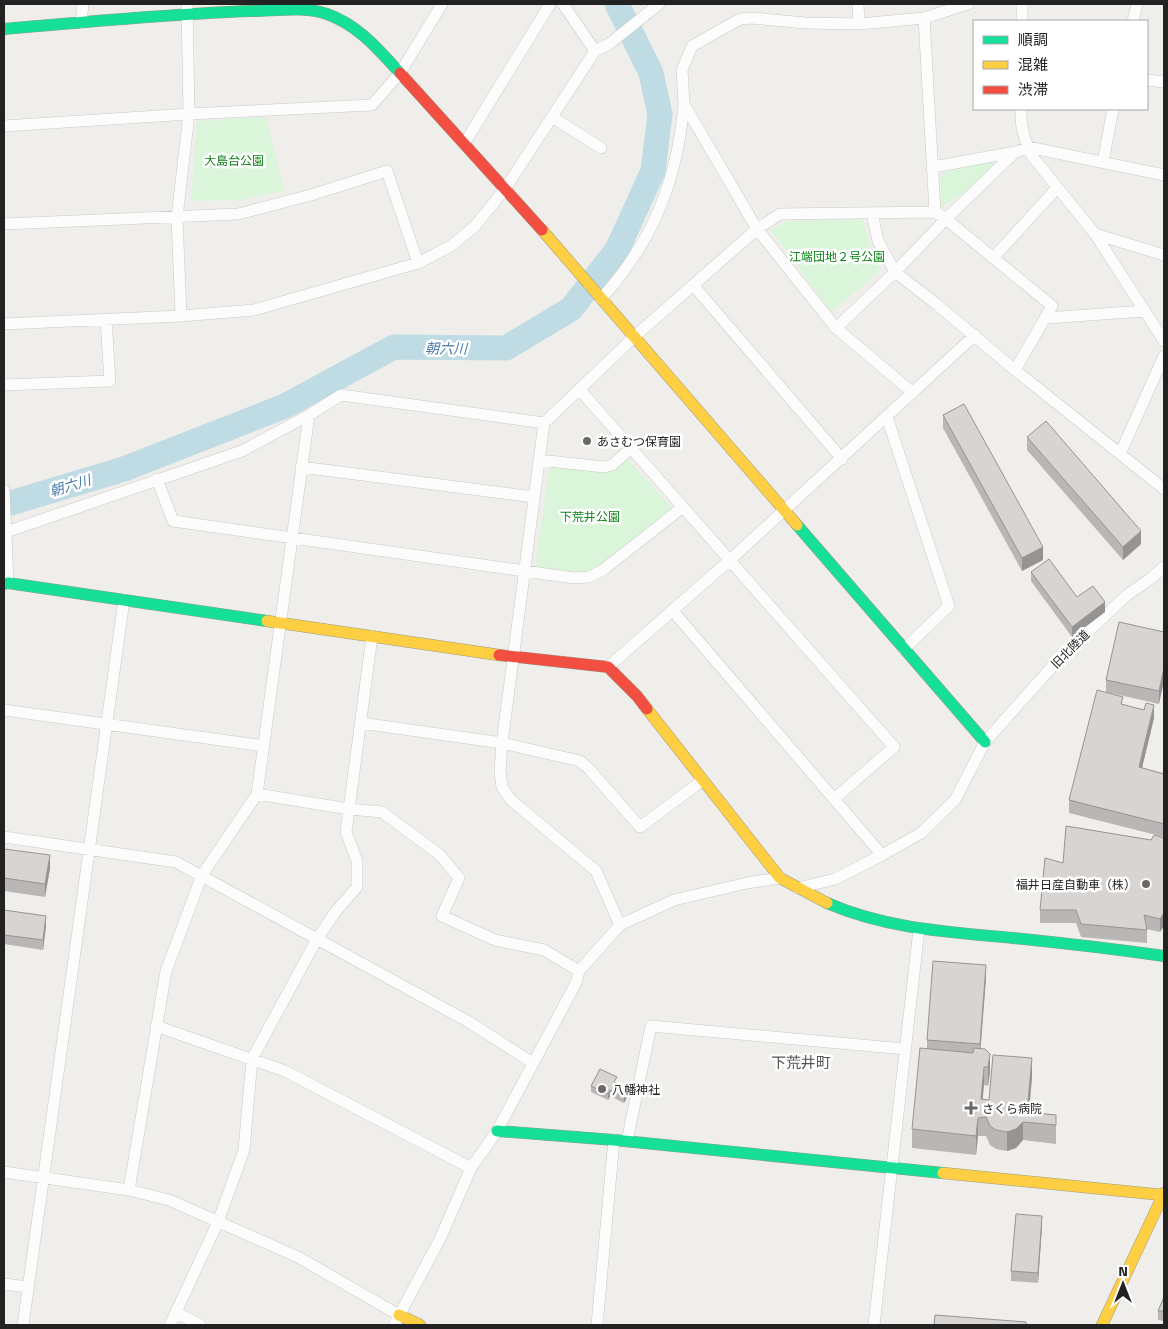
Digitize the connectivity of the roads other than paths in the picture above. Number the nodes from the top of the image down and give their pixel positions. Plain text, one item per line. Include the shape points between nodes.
1 (83, 4) edge
2 (442, 4) edge
3 (550, 4) edge
4 (563, 4) edge
5 (858, 4) edge
6 (968, 4) edge
7 (1022, 4) edge
8 (1136, 4) edge
9 (187, 8) edge
10 (652, 8) edge
11 (924, 18) junction
12 (1022, 20) edge
13 (1132, 20) edge
14 (82, 23) junction
15 (859, 24) junction
16 (4, 29) edge
17 (595, 51) junction
18 (400, 73) junction
19 (1148, 80) edge
20 (1164, 82) edge
21 (684, 104) junction
22 (1020, 110) edge
23 (1113, 110) edge
24 (188, 114) junction
25 (552, 117) junction
26 (4, 126) edge
27 (464, 144) junction
28 (601, 148) dead end
29 (1022, 150) junction
30 (1102, 162) junction
31 (933, 167) junction
32 (1164, 176) edge
33 (1057, 188) junction
34 (505, 189) junction
35 (935, 212) junction
36 (872, 213) junction
37 (177, 217) junction
38 (946, 219) junction
39 (4, 224) edge
40 (757, 229) junction
41 (1095, 234) junction
42 (1164, 255) edge
43 (993, 258) junction
44 (418, 263) junction
45 (895, 272) junction
46 (693, 285) junction
47 (598, 296) junction
48 (1145, 311) junction
49 (181, 316) junction
50 (1046, 318) junction
51 (106, 319) junction
52 (4, 324) edge
53 (836, 328) junction
54 (975, 335) junction
55 (634, 337) junction
56 (1164, 341) edge
57 (1164, 356) edge
58 (1016, 370) junction
59 (4, 385) edge
60 (580, 390) junction
61 (912, 393) junction
62 (309, 415) junction
63 (887, 417) junction
64 (544, 423) junction
65 (630, 449) junction
66 (1120, 454) junction
67 (842, 459) junction
68 (539, 460) junction
69 (302, 468) junction
70 (157, 479) junction
71 (4, 490) edge
72 (1164, 490) edge
73 (534, 496) junction
74 (683, 507) junction
75 (784, 511) junction
76 (5, 529) junction
77 (292, 538) junction
78 (730, 560) junction
79 (1164, 567) edge
80 (524, 571) junction
81 (6, 584) edge
82 (124, 600) junction
83 (672, 610) junction
84 (280, 622) junction
85 (372, 636) junction
86 (904, 649) junction
87 (513, 658) junction
88 (608, 667) junction
89 (4, 710) edge
90 (107, 724) junction
91 (361, 724) junction
92 (985, 742) junction
93 (502, 743) junction
94 (264, 746) junction
95 (703, 780) junction
96 (257, 794) junction
97 (834, 799) junction
98 (350, 809) junction
99 (4, 836) edge
100 (89, 849) junction
101 (882, 855) junction
102 (202, 875) junction
103 (780, 878) junction
104 (798, 888) junction
105 (620, 925) junction
106 (919, 929) junction
107 (317, 939) junction
108 (1164, 956) edge
109 (579, 971) junction
110 (156, 1026) junction
111 (905, 1049) junction
112 (252, 1059) junction
113 (533, 1064) junction
114 (497, 1131) junction
115 (614, 1140) junction
116 (627, 1141) junction
117 (471, 1168) junction
118 (892, 1168) junction
119 (4, 1172) edge
120 (44, 1177) junction
121 (129, 1190) junction
122 (1164, 1194) edge
123 (218, 1222) junction
124 (4, 1284) edge
125 (28, 1287) junction
126 (177, 1313) junction
127 (397, 1320) edge
128 (23, 1325) edge
129 (170, 1325) edge
130 (200, 1325) edge
131 (420, 1325) edge
132 (597, 1325) edge
133 (874, 1325) edge
134 (1102, 1325) edge

1 - 14 street
2 - 18 street
3 - 27 street
4 - 17 street
5 - 15 street
6 - 11 street
7 - 12 street
8 - 13 street
9 - 14 street
9 - 18 street via 324,13 348,23 363,34
9 - 24 street
10 - 17 street via 609,44
11 - 15 street
11 - 31 street
14 - 16 street
15 - 21 street via 740,19 692,46 682,70
17 - 25 street
18 - 24 street via 372,105
18 - 27 street
19 - 20 street
21 - 40 street
21 - 47 street via 673,174 656,220 619,279
22 - 29 street
23 - 30 street
24 - 26 street
24 - 37 street
25 - 28 street
25 - 34 street
27 - 34 street
29 - 30 street
29 - 31 street
29 - 33 street via 1032,156
29 - 38 street
30 - 32 street
31 - 35 street
33 - 41 street
33 - 43 street
34 - 44 street via 475,226 452,246
34 - 47 street
35 - 36 street
35 - 38 street
36 - 40 street via 780,214
36 - 45 street via 878,241
37 - 39 street
37 - 44 street via 238,214 387,171
37 - 49 street
38 - 43 street
38 - 45 street
40 - 46 street
40 - 53 street
41 - 42 street
41 - 48 street
43 - 50 street via 1052,306
44 - 49 street via 254,310
45 - 53 street
45 - 54 street
46 - 55 street
46 - 67 street
47 - 55 street
48 - 50 street
48 - 56 street
49 - 51 street
50 - 58 street
51 - 52 street
51 - 59 street via 110,380
53 - 61 street
54 - 58 street
54 - 61 street
55 - 60 street
55 - 75 street
57 - 66 street
58 - 66 street
60 - 64 street
60 - 65 street
61 - 63 street
62 - 64 street via 341,395
62 - 69 street
62 - 70 street via 242,451
63 - 67 street
63 - 86 street via 949,606
64 - 68 street
65 - 68 street via 612,465 604,466
65 - 74 street
66 - 72 street
67 - 75 street
68 - 73 street
69 - 73 street
69 - 77 street
70 - 76 street
70 - 77 street via 173,521
71 - 76 street
73 - 80 street
74 - 78 street
74 - 80 street via 603,570 589,576 574,578
75 - 78 street
75 - 86 street
76 - 81 street
77 - 80 street
77 - 84 street
78 - 83 street
78 - 97 street via 894,747
79 - 92 street, 旧北陸道 via 1126,595 1058,659
80 - 87 street
81 - 82 street
82 - 84 street
82 - 90 street
83 - 88 street
83 - 97 street
84 - 85 street
84 - 94 street
85 - 87 street
85 - 91 street
86 - 92 street
87 - 88 street
87 - 93 street
88 - 95 street via 637,696
89 - 90 street
90 - 94 street
90 - 100 street
91 - 93 street
91 - 98 street
92 - 101 street, 旧北陸道 via 955,800 921,832
93 - 95 street via 580,761 640,827
93 - 105 street via 502,787 511,800 596,871
94 - 96 street
95 - 103 street
96 - 98 street
96 - 102 street
97 - 101 street
98 - 107 street via 346,832 357,861 357,887
98 - 109 street via 382,812 440,855 459,878 442,916 495,940 544,950
99 - 100 street
100 - 102 street via 176,862
100 - 120 street
101 - 104 street, 旧北陸道 via 835,879
102 - 107 street
102 - 110 street via 166,971
103 - 104 street
103 - 105 street via 674,900
104 - 106 street via 860,916
105 - 109 street
106 - 108 street
106 - 111 street
107 - 112 street
107 - 113 street via 469,1022
109 - 113 street via 576,983
110 - 112 street
110 - 121 street
111 - 116 street via 651,1026
111 - 118 street
112 - 117 street via 285,1071
112 - 123 street via 244,1150
113 - 114 street
114 - 115 street
114 - 117 street
115 - 116 street
115 - 132 street
116 - 118 street
117 - 127 street via 440,1239
118 - 122 street
118 - 133 street
119 - 120 street
120 - 121 street
120 - 125 street
121 - 123 street via 169,1200
122 - 134 street
123 - 126 street
123 - 127 street via 298,1257
124 - 125 street
125 - 128 street
126 - 129 street
126 - 130 street
127 - 131 street

